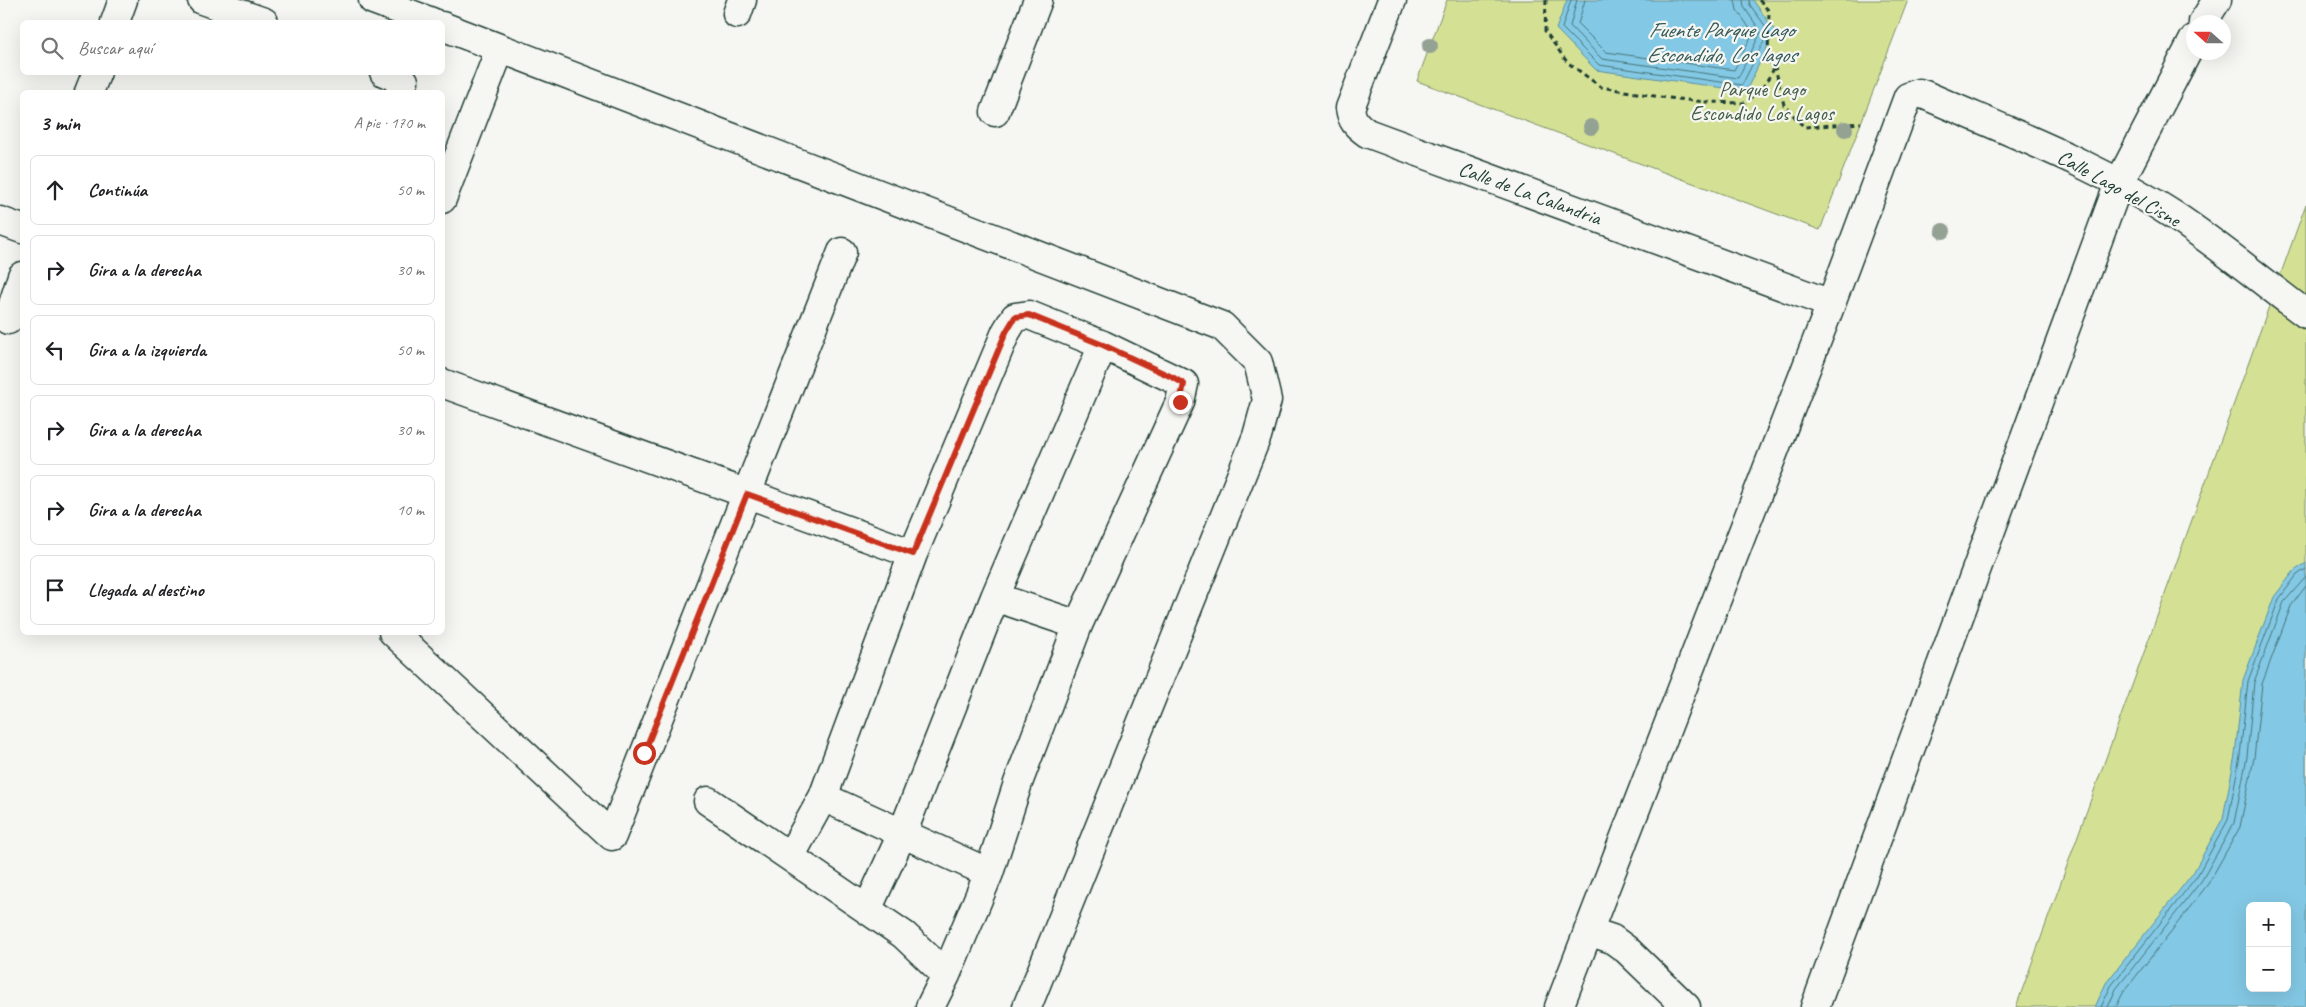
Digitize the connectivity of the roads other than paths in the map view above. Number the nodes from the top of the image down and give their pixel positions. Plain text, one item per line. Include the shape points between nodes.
1 (124, 0) edge
2 (202, 0) edge
3 (373, 0) edge
4 (1038, 0) edge
5 (1392, 0) edge
6 (2217, 0) edge
7 (2207, 15) edge
8 (116, 20) edge
9 (258, 20) edge
10 (427, 20) edge
11 (445, 27) edge
12 (500, 48) junction
13 (2186, 54) edge
14 (95, 75) edge
15 (391, 75) edge
16 (90, 90) edge
17 (401, 90) edge
18 (995, 112) dead end
19 (2119, 183) junction
20 (445, 191) edge
21 (0, 221) edge
22 (20, 228) edge
23 (842, 252) dead end
24 (20, 283) edge
25 (1831, 304) junction
26 (2306, 314) edge
27 (10, 320) edge
28 (1103, 345) junction
29 (445, 384) edge
30 (747, 494) junction
31 (913, 554) junction
32 (994, 597) junction
33 (1078, 625) junction
34 (396, 635) edge
35 (823, 797) junction
36 (708, 801) dead end
37 (902, 834) junction
38 (790, 857) junction
39 (989, 873) junction
40 (867, 910) junction
41 (1588, 931) junction
42 (946, 975) junction
43 (930, 1007) edge
44 (1026, 1007) edge
45 (1559, 1007) edge
46 (1686, 1007) edge
47 (1815, 1007) edge

1 - 8 street
2 - 9 street
3 - 10 street
4 - 18 street
5 - 25 street, Calle de La Calandria via 1350,108 1356,125 1367,133
6 - 7 street
11 - 12 street
12 - 20 street
12 - 44 street via 1222,326 1258,362 1266,400 1257,436
13 - 19 street
14 - 16 street
15 - 17 street via 404,81
19 - 25 street, Calle Lago del Cisne via 1925,95 1914,94 1905,102
19 - 26 street, Calle Lago del Cisne via 2175,216
19 - 47 street
21 - 22 street
23 - 30 street
24 - 27 street
25 - 41 street
28 - 31 street via 1029,315 1015,317
28 - 32 street
28 - 33 street via 1184,384 1180,402
29 - 30 street
30 - 31 street
30 - 34 street via 612,836
31 - 35 street
32 - 33 street
32 - 37 street
33 - 39 street via 1018,783
35 - 37 street
35 - 38 street
36 - 38 street
37 - 39 street
37 - 40 street
38 - 40 street
39 - 42 street
40 - 42 street via 904,934
41 - 45 street
41 - 46 street via 1612,939 1627,950
42 - 43 street

